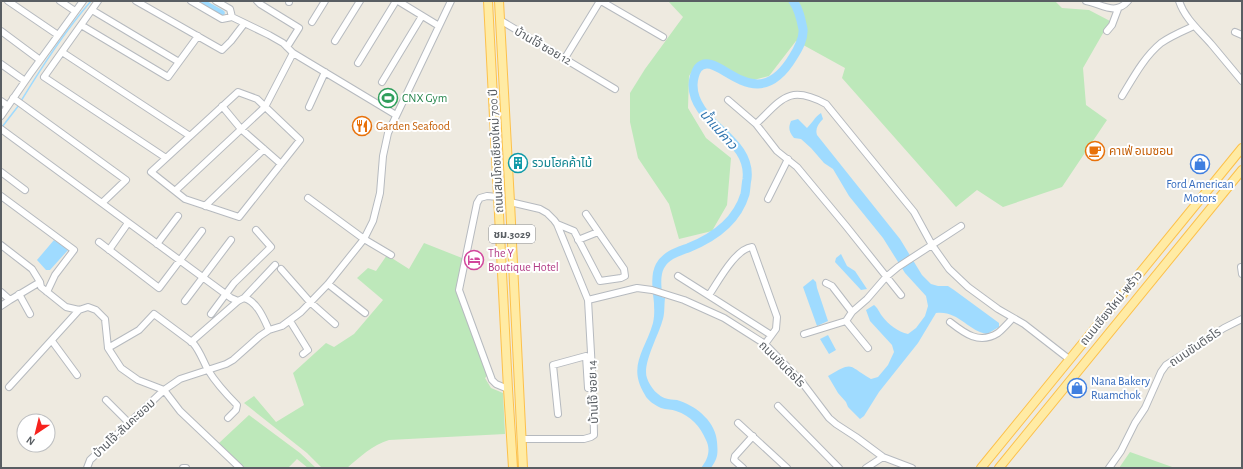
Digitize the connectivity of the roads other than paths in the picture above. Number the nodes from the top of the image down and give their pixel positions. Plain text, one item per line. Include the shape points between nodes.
1 (8, 1) edge
2 (60, 1) edge
3 (83, 1) edge
4 (98, 1) edge
5 (136, 1) edge
6 (191, 1) edge
7 (216, 1) edge
8 (257, 1) edge
9 (325, 1) edge
10 (360, 1) edge
11 (397, 1) edge
12 (451, 1) edge
13 (488, 1) edge
14 (499, 1) edge
15 (600, 1) edge
16 (1086, 1) edge
17 (1128, 1) edge
18 (1179, 1) edge
19 (1118, 9) junction
20 (92, 10) junction
21 (75, 11) junction
22 (422, 16) junction
23 (232, 17) junction
24 (500, 20) junction
25 (312, 22) dead end
26 (244, 24) junction
27 (81, 25) junction
28 (438, 26) junction
29 (1194, 26) junction
30 (1107, 30) dead end
31 (1, 31) edge
32 (1235, 32) dead end
33 (58, 35) junction
34 (1242, 35) edge
35 (198, 36) junction
36 (663, 37) dead end
37 (335, 41) dead end
38 (287, 47) junction
39 (62, 52) junction
40 (293, 53) junction
41 (565, 58) junction
42 (40, 60) junction
43 (179, 62) junction
44 (358, 63) dead end
45 (1, 64) edge
46 (325, 72) junction
47 (25, 81) junction
48 (1242, 81) edge
49 (382, 82) dead end
50 (615, 89) dead end
51 (1122, 96) dead end
52 (728, 100) dead end
53 (1, 101) edge
54 (17, 101) junction
55 (8, 106) junction
56 (222, 106) junction
57 (265, 107) junction
58 (309, 107) dead end
59 (396, 115) junction
60 (1, 116) edge
61 (756, 124) junction
62 (241, 129) junction
63 (2, 130) edge
64 (190, 136) junction
65 (1242, 148) edge
66 (264, 149) junction
67 (166, 158) junction
68 (788, 159) junction
69 (281, 164) junction
70 (1242, 170) edge
71 (2, 174) edge
72 (25, 190) dead end
73 (175, 191) junction
74 (1, 196) edge
75 (498, 197) junction
76 (308, 198) dead end
77 (768, 200) dead end
78 (510, 202) junction
79 (102, 204) junction
80 (205, 206) junction
81 (586, 214) dead end
82 (178, 216) dead end
83 (128, 223) junction
84 (557, 224) junction
85 (961, 226) dead end
86 (256, 230) dead end
87 (202, 231) dead end
88 (598, 232) junction
89 (364, 239) junction
90 (231, 240) dead end
91 (578, 240) junction
92 (99, 242) dead end
93 (157, 244) junction
94 (1, 245) edge
95 (932, 246) junction
96 (109, 250) junction
97 (391, 255) dead end
98 (180, 261) junction
99 (678, 276) dead end
100 (886, 277) junction
101 (203, 278) junction
102 (40, 282) junction
103 (826, 282) dead end
104 (328, 284) junction
105 (1, 292) edge
106 (47, 292) junction
107 (20, 294) junction
108 (226, 295) junction
109 (709, 295) junction
110 (900, 295) dead end
111 (241, 299) junction
112 (10, 300) junction
113 (588, 300) junction
114 (186, 301) dead end
115 (310, 302) junction
116 (1, 306) edge
117 (79, 310) junction
118 (852, 312) junction
119 (365, 313) dead end
120 (30, 314) dead end
121 (211, 314) dead end
122 (1013, 318) junction
123 (1242, 319) edge
124 (290, 321) junction
125 (846, 321) junction
126 (950, 322) dead end
127 (336, 324) dead end
128 (269, 330) junction
129 (804, 334) dead end
130 (771, 336) junction
131 (52, 341) junction
132 (191, 342) junction
133 (765, 344) junction
134 (108, 348) junction
135 (868, 348) dead end
136 (303, 354) dead end
137 (1069, 359) junction
138 (207, 369) junction
139 (77, 376) dead end
140 (9, 387) dead end
141 (593, 388) junction
142 (508, 389) junction
143 (164, 390) junction
144 (106, 400) dead end
145 (778, 406) dead end
146 (558, 414) dead end
147 (228, 418) dead end
148 (129, 423) junction
149 (738, 423) dead end
150 (753, 436) junction
151 (522, 439) junction
152 (883, 457) junction
153 (87, 468) edge
154 (240, 468) edge
155 (513, 468) edge
156 (523, 468) edge
157 (743, 468) edge
158 (788, 468) edge
159 (839, 468) edge
160 (866, 468) edge
161 (912, 468) edge
162 (981, 468) edge
163 (999, 468) edge
164 (1109, 468) edge

1 - 33 street
2 - 21 street
3 - 21 street
4 - 20 street
5 - 35 street
6 - 23 street via 222,19
7 - 23 street via 230,9
8 - 38 street via 299,28
9 - 25 street
10 - 37 street
11 - 22 street
11 - 44 street
12 - 28 street, บ้านโจ้-สันคะยอม
13 - 75 main road, ถนนสมโภชเชียงใหม่ 700 ปี / ชม.3029
14 - 24 main road, ถนนสมโภชเชียงใหม่ 700 ปี / ชม.3029
15 - 36 street
15 - 41 street
16 - 19 street
17 - 19 street
18 - 29 street
19 - 30 street via 1112,25
20 - 27 street
20 - 43 street
21 - 33 street
22 - 28 street
22 - 49 street
23 - 26 street
24 - 41 street, บ้านโจ้ ซอย 12
24 - 78 main road, ถนนสมโภชเชียงใหม่ 700 ปี / ชม.3029
26 - 35 street via 222,50
26 - 38 street via 269,35
27 - 39 street
27 - 43 street via 168,76
28 - 59 street, บ้านโจ้-สันคะยอม
29 - 48 street
29 - 51 street via 1172,36 1152,52
31 - 42 street
32 - 34 street
33 - 42 street
35 - 43 street
38 - 40 street
39 - 64 street
39 - 67 street via 44,77
40 - 46 street
40 - 57 street
41 - 50 street, บ้านโจ้ ซอย 12
42 - 47 street
45 - 47 street
46 - 58 street
46 - 59 street
47 - 54 street
52 - 61 street
53 - 55 street
54 - 55 street
54 - 79 street via 126,180
55 - 60 street
56 - 57 street via 238,92 257,99
56 - 62 street
56 - 64 street
57 - 62 street
57 - 69 street via 300,140
59 - 89 street, บ้านโจ้-สันคะยอม via 388,133 383,156 380,193
61 - 68 street via 777,151
61 - 95 street via 783,98 790,95 803,94 826,104 914,212
62 - 66 street
62 - 73 street
63 - 79 street
64 - 67 street
65 - 137 main road, ถนนเชียงใหม่-พร้าว
66 - 69 street
66 - 80 street
67 - 73 street via 151,172
68 - 77 street
68 - 100 street
69 - 80 street via 239,217
70 - 163 main road, ถนนเชียงใหม่-พร้าว
71 - 72 street
73 - 80 street via 185,199
74 - 106 street via 74,250 55,275
75 - 142 main road, ถนนสมโภชเชียงใหม่ 700 ปี / ชม.3029
75 - 142 street via 487,196 480,198 477,203 459,290 492,380
76 - 89 street
78 - 84 street via 540,209
78 - 151 main road, ถนนสมโภชเชียงใหม่ 700 ปี / ชม.3029
79 - 83 street
81 - 88 street
82 - 93 street
83 - 93 street
83 - 96 street
84 - 91 street via 574,231
84 - 113 street, บ้านโจ้ ซอย 14
85 - 95 street
86 - 108 street via 271,247
87 - 98 street
88 - 91 street
88 - 91 street via 624,269 625,276 600,281
89 - 97 street
89 - 104 street, บ้านโจ้-สันคะยอม
90 - 101 street
92 - 96 street
93 - 98 street
94 - 102 street via 32,270
95 - 100 street
95 - 122 street via 949,269 968,287
96 - 98 street via 159,288
98 - 101 street
99 - 109 street
100 - 110 street
100 - 118 street via 867,300
101 - 108 street
101 - 114 street
102 - 106 street
102 - 107 street
103 - 118 street
104 - 115 street, บ้านโจ้-สันคะยอม
104 - 119 street
105 - 112 street
106 - 117 street via 66,307
107 - 112 street
107 - 120 street
108 - 111 street
108 - 121 street
109 - 130 street
109 - 130 street via 733,260 746,248 752,247 777,317 776,329
111 - 115 street via 278,267
111 - 128 street via 249,299 258,309
111 - 132 street
112 - 116 street
113 - 133 street, ถนนขันติธโร via 637,288 652,290 684,300 724,318
113 - 141 street, บ้านโจ้ ซอย 14
115 - 124 street, บ้านโจ้-สันคะยอม
115 - 127 street
117 - 131 street
117 - 134 street via 88,307 96,310 105,319
118 - 125 street
122 - 126 street via 998,333 981,338 973,338
122 - 137 street
123 - 164 street, ถนนขันติธโร via 1166,365 1145,408
124 - 128 street, บ้านโจ้-สันคะยอม
124 - 136 street via 308,350
125 - 129 street
125 - 135 street
128 - 138 street, บ้านโจ้-สันคะยอม via 234,360
130 - 133 street
131 - 139 street
131 - 140 street
132 - 134 street via 154,314 139,330
132 - 138 street via 197,348
133 - 152 street, ถนนขันติธโร via 801,381 829,418
134 - 143 street via 121,368 129,374
137 - 162 main road, ถนนเชียงใหม่-พร้าว
138 - 143 street, บ้านโจ้-สันคะยอม via 180,379
138 - 147 street via 237,405 236,410
141 - 146 street via 588,388 586,356 553,365
141 - 151 street, บ้านโจ้ ซอย 14 via 595,428 591,437
142 - 155 main road, ถนนสมโภชเชียงใหม่ 700 ปี / ชม.3029
143 - 148 street, บ้านโจ้-สันคะยอม
143 - 154 street via 180,411
144 - 148 street
145 - 159 street
148 - 153 street, บ้านโจ้-สันคะยอม via 90,460
149 - 150 street
150 - 157 street via 735,456 734,460
150 - 158 street
151 - 156 main road, ถนนสมโภชเชียงใหม่ 700 ปี / ชม.3029
152 - 160 street
152 - 161 street, ถนนขันติธโร

